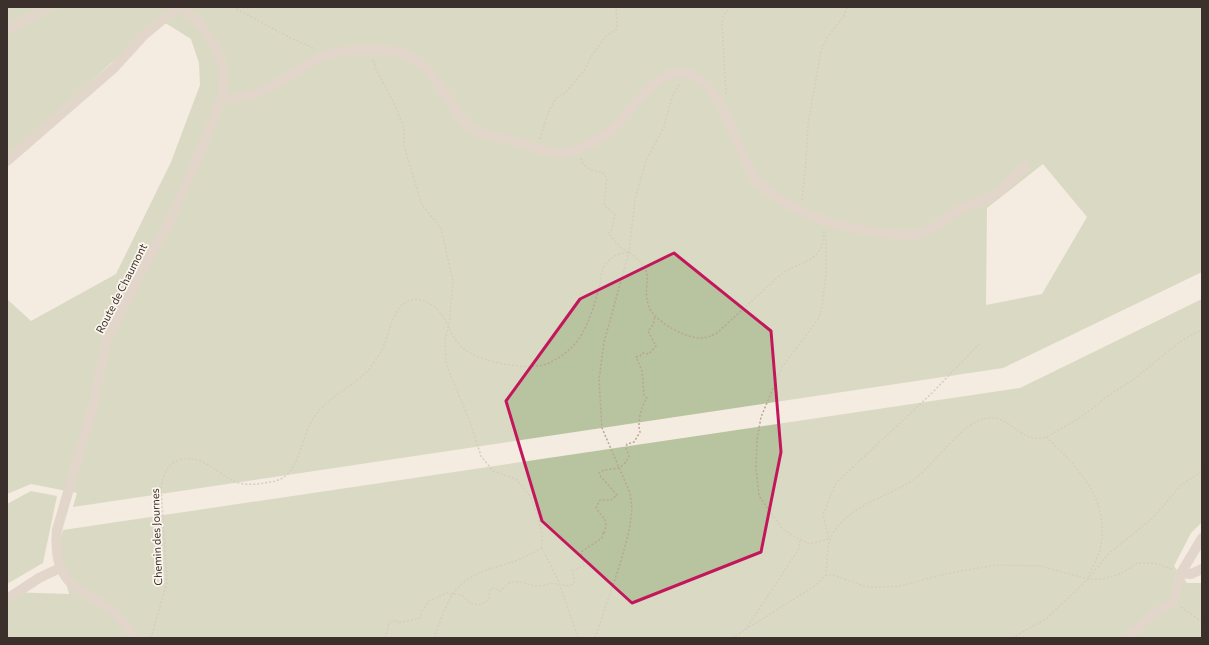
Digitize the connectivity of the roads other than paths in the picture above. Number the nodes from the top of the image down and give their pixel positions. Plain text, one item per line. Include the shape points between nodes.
1 (49, 7) edge
2 (178, 7) edge
3 (182, 7) edge
4 (7, 30) edge
5 (222, 96) junction
6 (7, 162) edge
7 (1025, 167) dead end
8 (1202, 538) edge
9 (60, 568) junction
10 (1202, 569) edge
11 (1181, 573) junction
12 (7, 599) edge
13 (135, 638) edge
14 (1126, 638) edge

1 - 4 street
2 - 6 street via 144,35 114,68
3 - 5 street, Route de Chaumont via 207,32 216,47 224,70
5 - 7 street via 242,97 270,87 318,58 333,53 396,51 409,55 431,73 466,124 476,131 538,149 562,153 592,143 617,125 641,95 655,83 668,76 684,73 696,77 705,84 721,105 755,181 775,197 823,221 845,228 896,235 920,234 962,208 992,197
5 - 9 street, Route de Chaumont via 167,227 107,339 93,406 57,530 56,553
8 - 11 street
9 - 12 street via 38,578
9 - 13 street, Route de Chaumont via 69,582 123,621
10 - 11 street via 1191,574
11 - 14 street via 1173,602 1153,614

